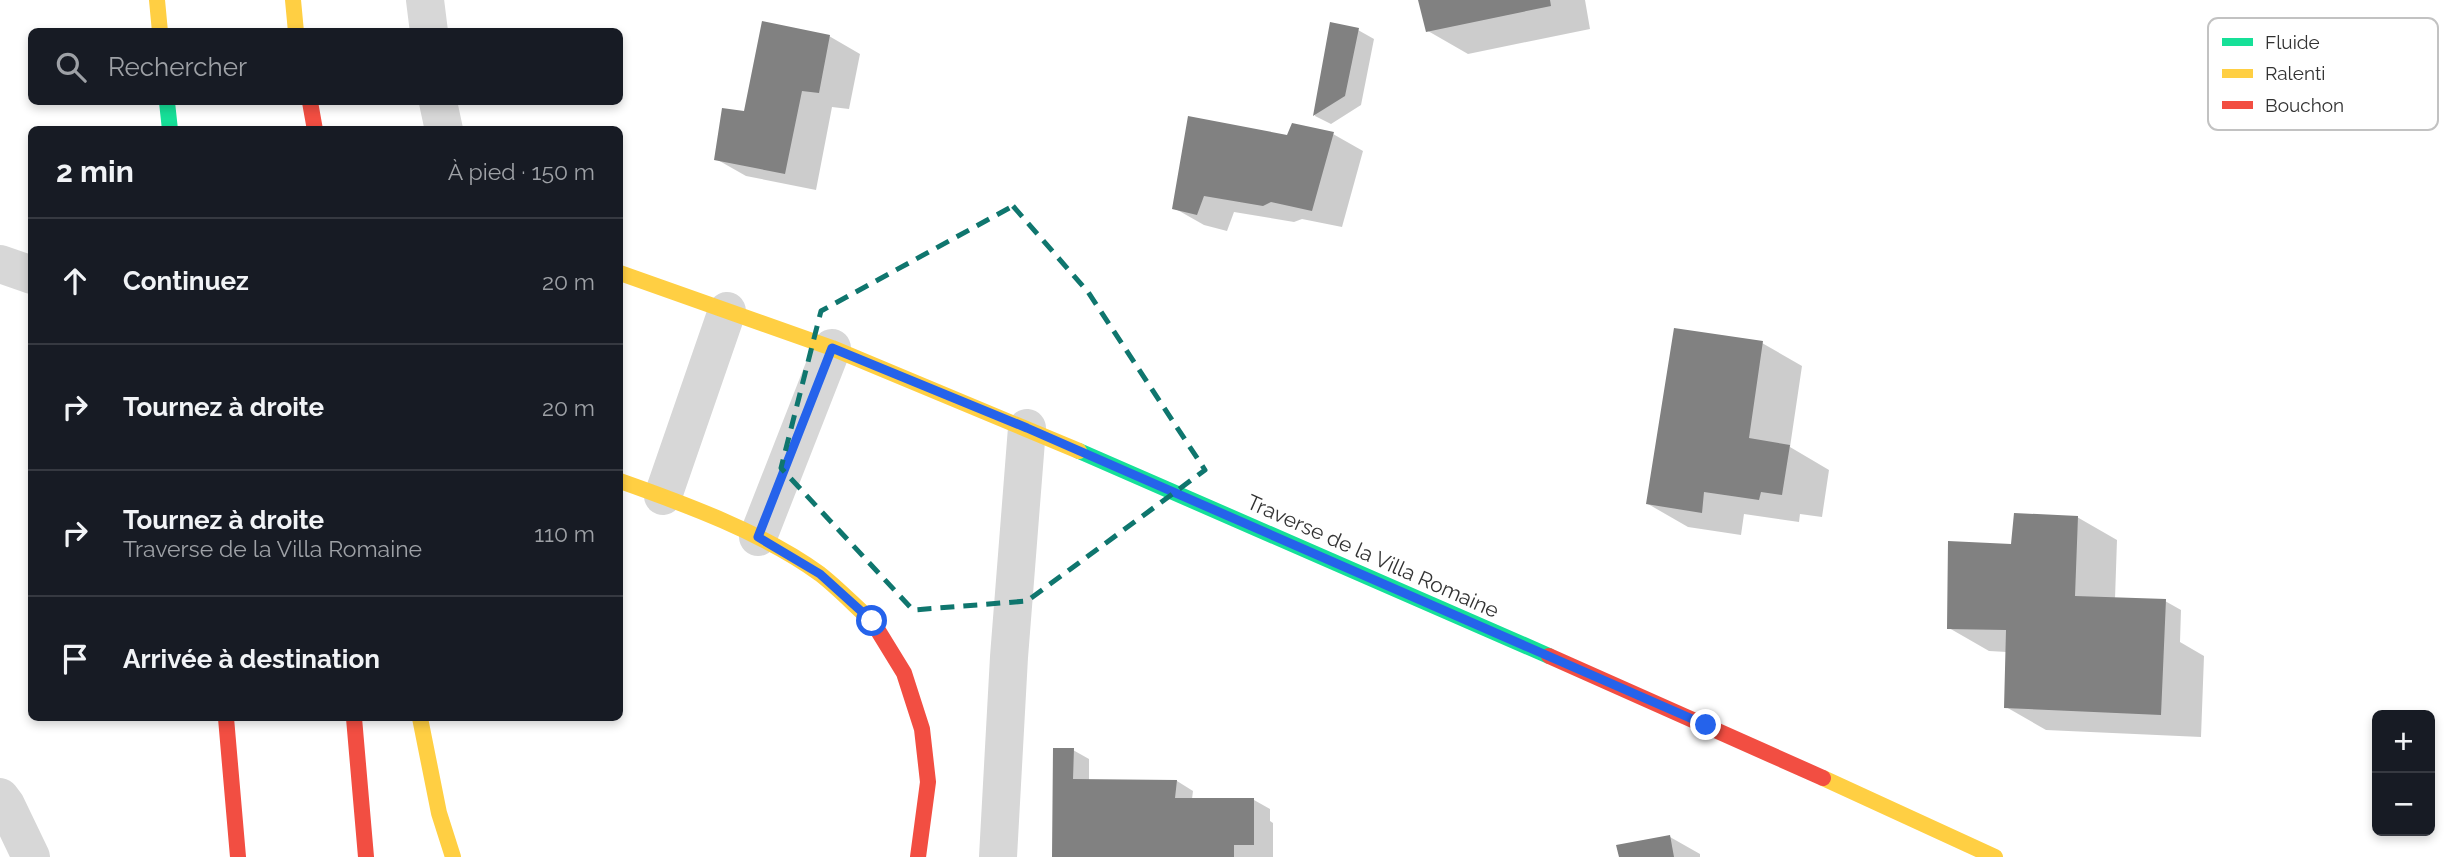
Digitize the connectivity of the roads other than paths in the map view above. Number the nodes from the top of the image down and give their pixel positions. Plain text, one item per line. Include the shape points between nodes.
1 (157, 0) edge
2 (425, 0) edge
3 (293, 5) edge
4 (160, 28) edge
5 (296, 28) edge
6 (428, 28) edge
7 (167, 105) edge
8 (302, 105) edge
9 (311, 105) edge
10 (439, 105) edge
11 (170, 126) edge
12 (304, 126) edge
13 (314, 126) edge
14 (443, 126) edge
15 (0, 264) edge
16 (28, 274) edge
17 (623, 274) edge
18 (727, 311) junction
19 (832, 348) junction
20 (1027, 428) junction
21 (623, 482) edge
22 (663, 496) junction
23 (758, 537) junction
24 (215, 721) edge
25 (226, 721) edge
26 (354, 721) edge
27 (421, 721) edge
28 (215, 773) dead end
29 (0, 797) edge
30 (31, 857) edge
31 (238, 857) edge
32 (366, 857) edge
33 (453, 857) edge
34 (918, 857) edge
35 (998, 857) edge
36 (1995, 857) edge

1 - 4 main road
2 - 6 street
3 - 5 main road
7 - 11 main road
8 - 12 main road
9 - 13 main road
10 - 14 street
15 - 16 street
17 - 18 main road, Traverse de la Villa Romaine
18 - 19 main road, Traverse de la Villa Romaine
18 - 22 street
19 - 20 main road, Traverse de la Villa Romaine
19 - 23 street
20 - 35 street
20 - 36 main road, Traverse de la Villa Romaine via 1706,725
21 - 22 main road
22 - 23 main road
23 - 34 main road via 820,574 872,621 904,673 922,729 928,782
24 - 28 main road
25 - 31 main road
26 - 32 main road
27 - 33 main road
29 - 30 street

